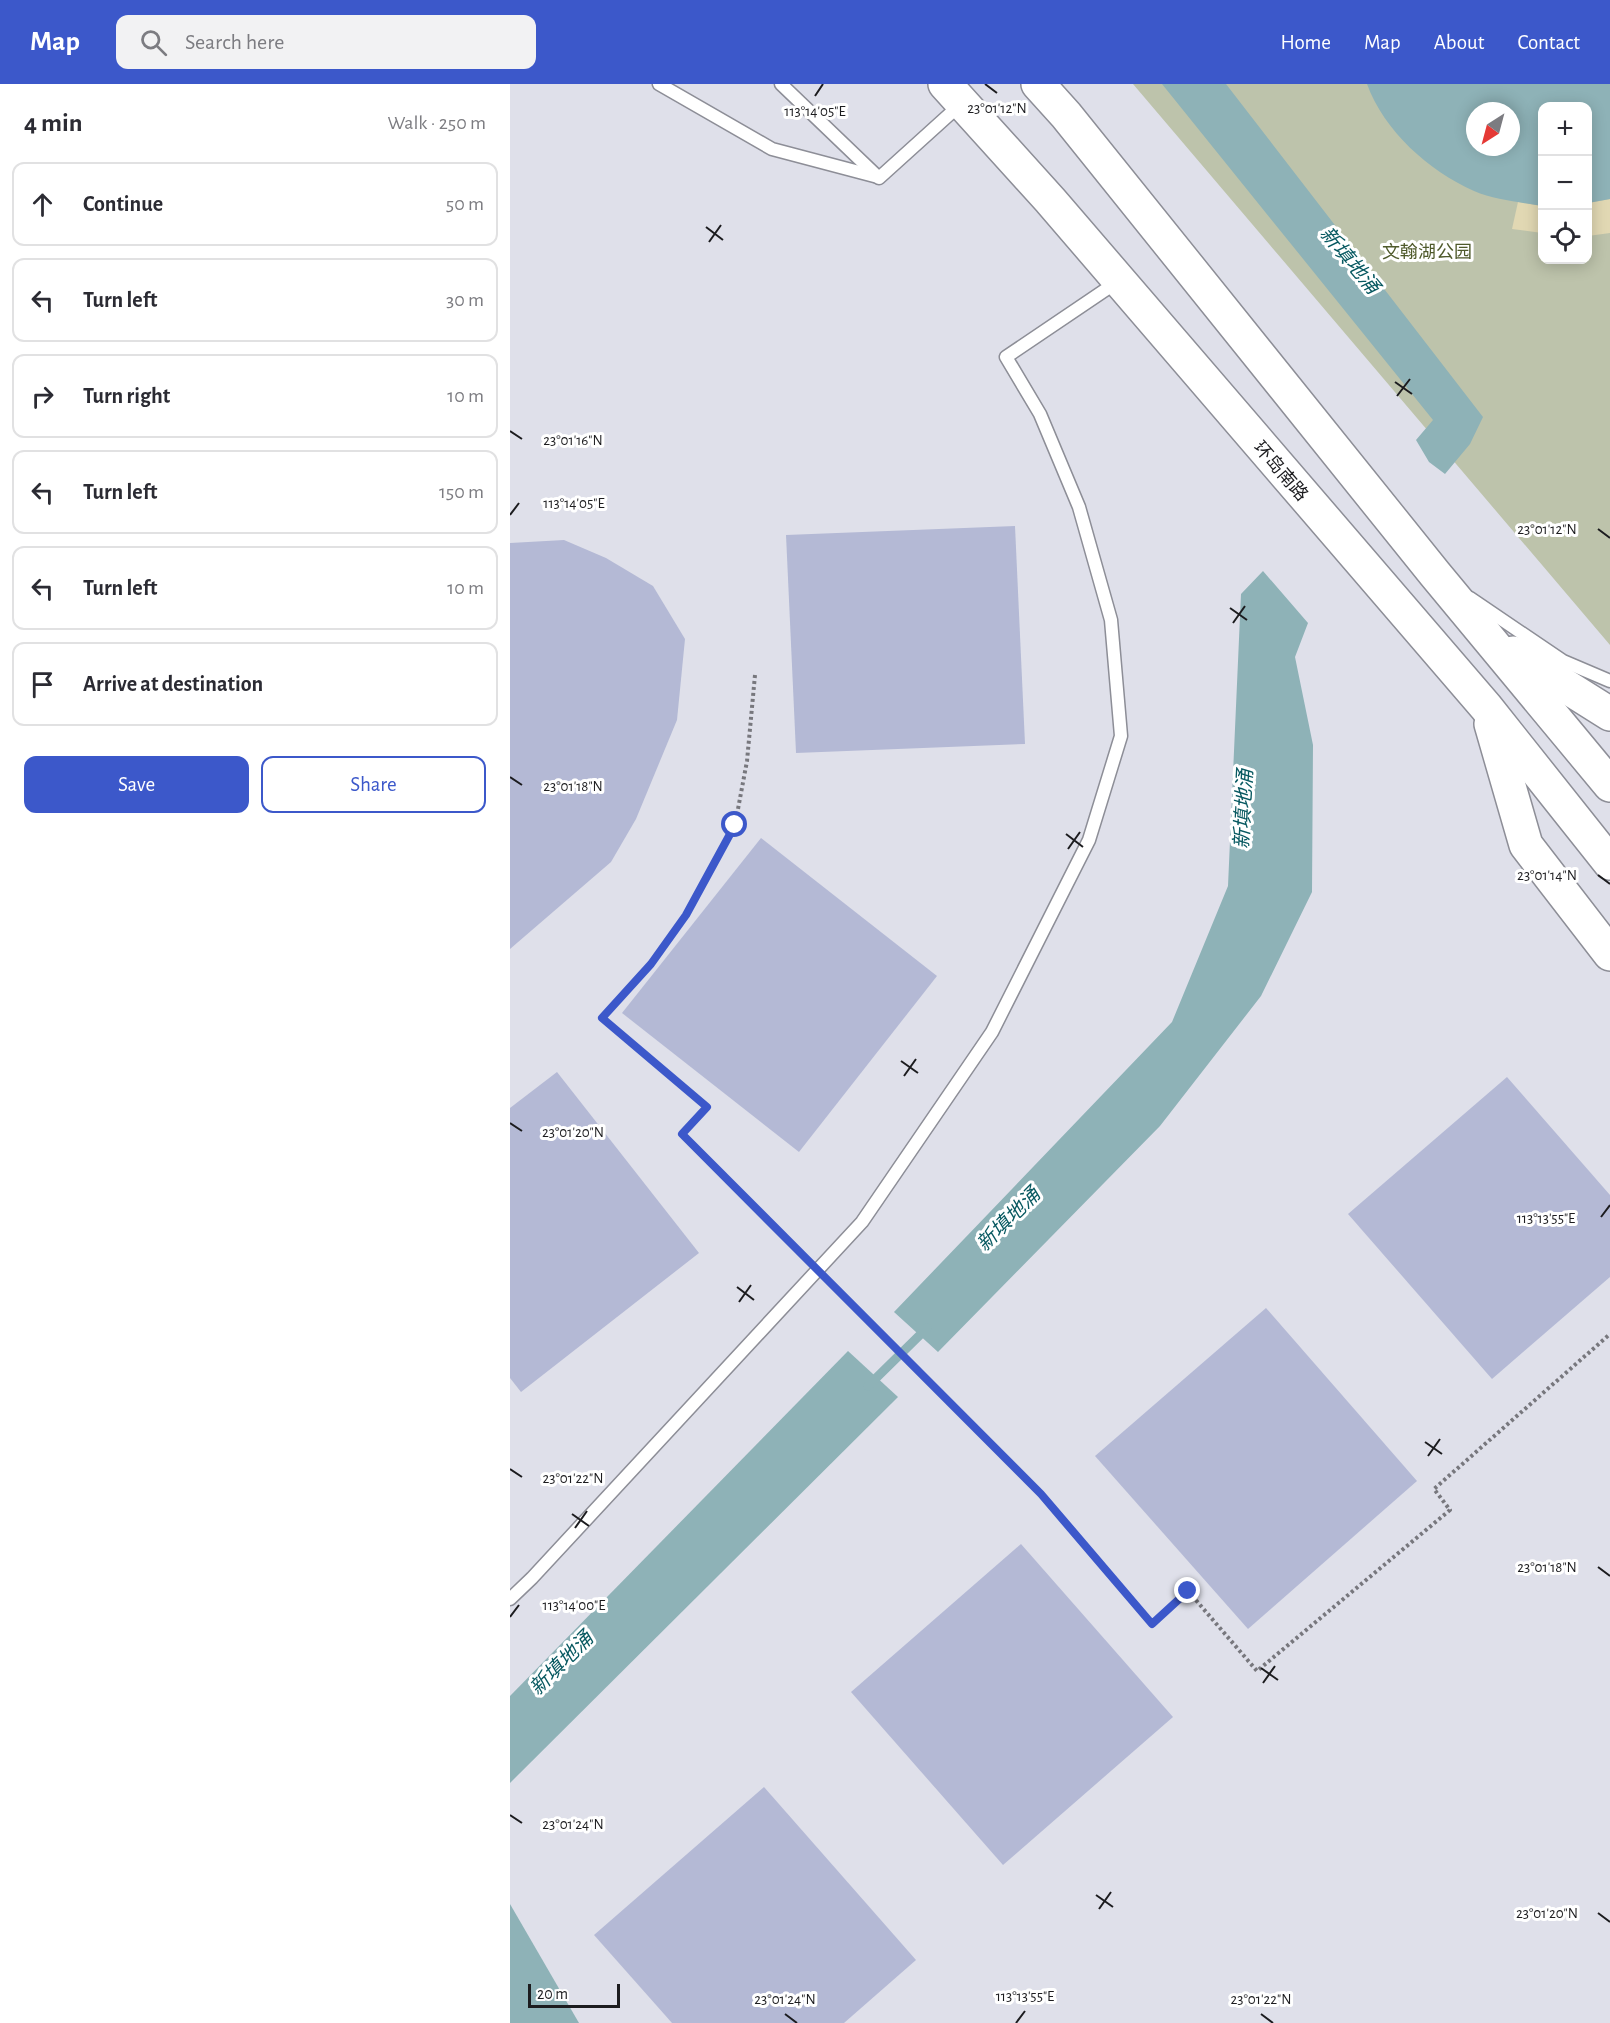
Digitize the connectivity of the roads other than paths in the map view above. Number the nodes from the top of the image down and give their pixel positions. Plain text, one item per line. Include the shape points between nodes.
1 (659, 84) edge
2 (781, 84) edge
3 (1038, 84) edge
4 (954, 93) edge
5 (879, 178) junction
6 (1118, 281) junction
7 (1435, 574) junction
8 (1489, 638) junction
9 (1610, 681) edge
10 (1486, 707) junction
11 (1610, 714) edge
12 (1610, 785) edge
13 (1610, 863) edge
14 (1610, 954) edge
15 (510, 1599) edge

1 - 5 lane via 772,149
2 - 5 lane
3 - 7 main road
4 - 5 lane
4 - 6 main road, 环岛南路
6 - 10 main road, 环岛南路
6 - 15 lane via 1006,357 1040,414 1079,507 1111,620 1121,736 1089,840 992,1032 862,1222
7 - 8 main road
7 - 9 lane via 1563,661
8 - 11 main road
8 - 12 main road
10 - 13 main road, 环岛南路
10 - 14 main road via 1526,845

